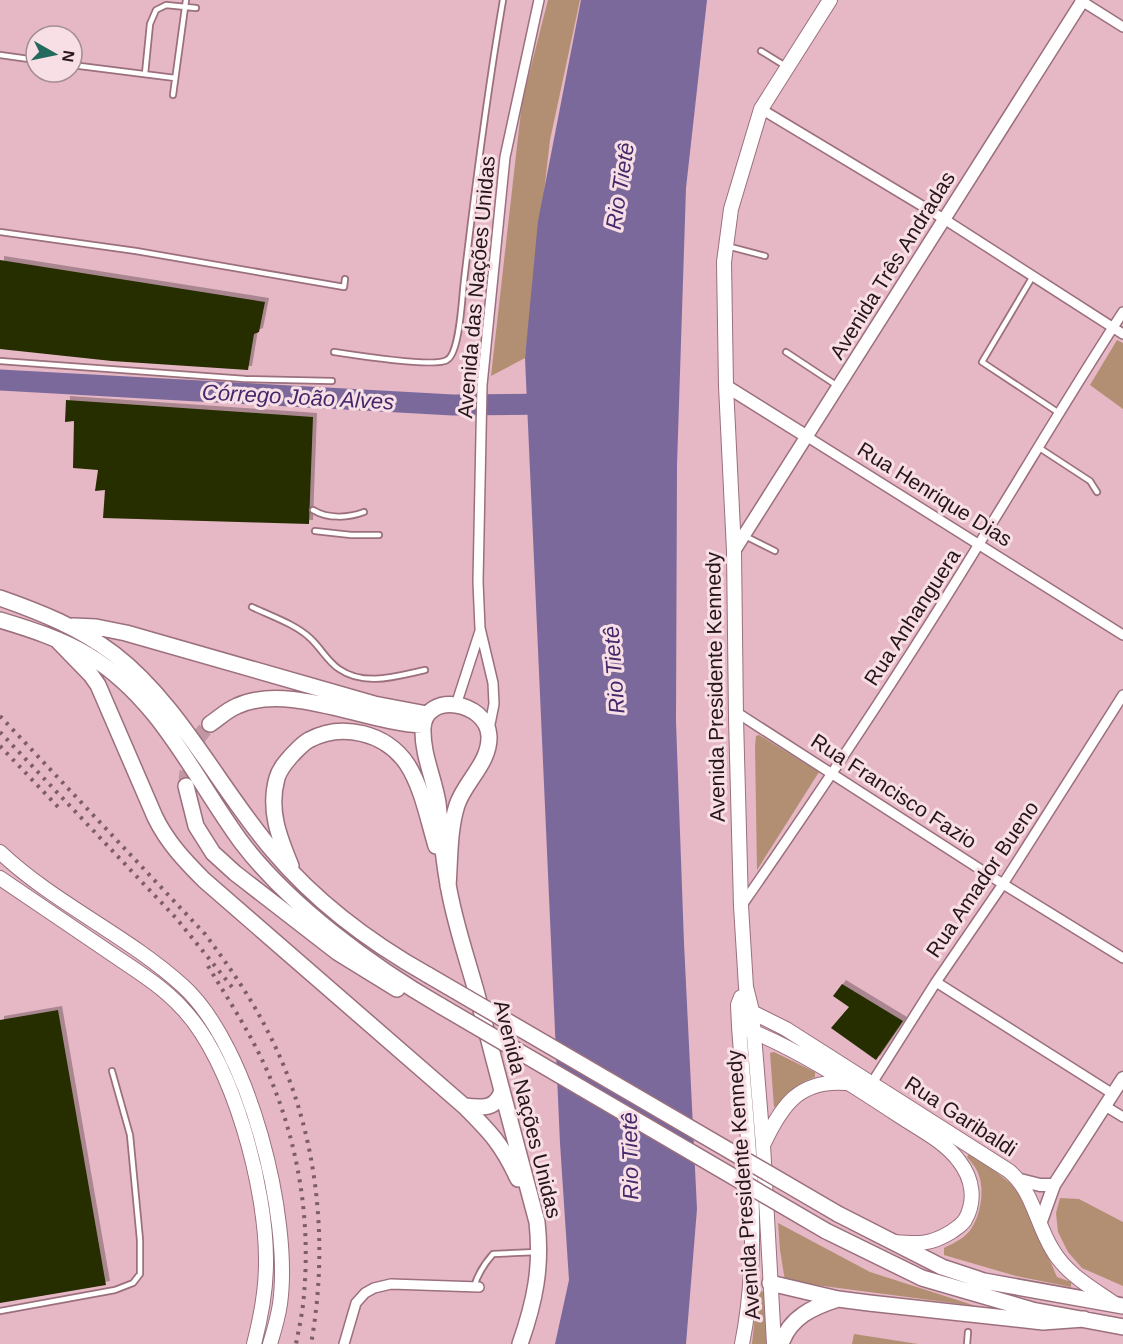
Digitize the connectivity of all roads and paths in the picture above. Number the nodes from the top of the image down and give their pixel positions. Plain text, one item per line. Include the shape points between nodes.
1 (503, 0) edge
2 (539, 0) edge
3 (830, 0) edge
4 (1082, 0) edge
5 (186, 3) edge
6 (196, 8) dead end
7 (1123, 27) edge
8 (761, 51) dead end
9 (0, 55) edge
10 (24, 58) edge
11 (84, 66) edge
12 (788, 67) junction
13 (145, 74) junction
14 (175, 78) junction
15 (173, 96) dead end
16 (761, 110) junction
17 (944, 219) junction
18 (0, 232) edge
19 (726, 246) junction
20 (765, 256) dead end
21 (1033, 276) junction
22 (345, 279) dead end
23 (1123, 312) edge
24 (1113, 327) junction
25 (1123, 334) edge
26 (334, 352) dead end
27 (786, 352) dead end
28 (0, 361) edge
29 (332, 381) dead end
30 (726, 386) junction
31 (838, 386) junction
32 (1059, 413) junction
33 (806, 436) junction
34 (1038, 447) junction
35 (1096, 492) dead end
36 (313, 510) dead end
37 (364, 512) dead end
38 (315, 531) dead end
39 (379, 535) dead end
40 (744, 536) junction
41 (979, 545) junction
42 (734, 551) junction
43 (775, 551) dead end
44 (0, 598) edge
45 (252, 607) dead end
46 (0, 620) edge
47 (69, 626) junction
48 (480, 628) junction
49 (1123, 635) edge
50 (56, 639) junction
51 (425, 670) dead end
52 (1123, 695) edge
53 (456, 705) junction
54 (736, 712) junction
55 (425, 719) junction
56 (210, 724) tunnel mouth
57 (489, 733) junction
58 (833, 773) junction
59 (414, 780) junction
60 (467, 783) junction
61 (186, 786) tunnel mouth
62 (436, 790) junction
63 (0, 852) edge
64 (294, 873) junction
65 (0, 878) edge
66 (1003, 884) junction
67 (448, 886) junction
68 (741, 906) junction
69 (1123, 958) edge
70 (936, 982) junction
71 (746, 987) junction
72 (421, 994) junction
73 (738, 1005) junction
74 (752, 1011) junction
75 (738, 1026) junction
76 (754, 1032) junction
77 (112, 1071) dead end
78 (1123, 1078) edge
79 (872, 1083) junction
80 (850, 1084) junction
81 (502, 1090) junction
82 (1113, 1094) junction
83 (464, 1106) junction
84 (1105, 1106) junction
85 (1123, 1117) edge
86 (763, 1145) junction
87 (1020, 1180) junction
88 (1054, 1185) junction
89 (537, 1222) junction
90 (1040, 1224) junction
91 (892, 1242) junction
92 (539, 1252) junction
93 (752, 1266) junction
94 (770, 1283) junction
95 (476, 1287) joint
96 (838, 1299) junction
97 (1120, 1306) edge
98 (0, 1311) edge
99 (1084, 1319) junction
100 (1123, 1327) edge
101 (968, 1332) dead end
102 (254, 1344) edge
103 (270, 1344) edge
104 (344, 1344) edge
105 (520, 1344) edge
106 (742, 1344) edge
107 (774, 1344) edge
108 (781, 1344) edge
109 (967, 1344) edge

1 - 26 lane via 452,356 446,362 428,363
2 - 48 street, Avenida das Nações Unidas via 505,157 482,384
3 - 12 main road, Avenida Presidente Kennedy
4 - 7 street
4 - 17 street, Avenida Três Andradas
5 - 6 lane
5 - 13 lane via 156,10 150,24
5 - 14 lane
8 - 12 lane
9 - 10 lane
11 - 13 lane
12 - 16 main road, Avenida Presidente Kennedy
13 - 14 lane
14 - 15 lane
16 - 17 street
16 - 19 main road, Avenida Presidente Kennedy via 731,209
17 - 21 street
17 - 31 street, Avenida Três Andradas
18 - 22 lane via 344,287
19 - 20 lane
19 - 30 main road, Avenida Presidente Kennedy
21 - 24 street
21 - 32 lane via 982,362
23 - 24 street, Rua Anhanguera
24 - 25 street
24 - 32 street, Rua Anhanguera
27 - 31 lane
28 - 29 lane via 245,379
30 - 33 street, Rua Henrique Dias
30 - 42 main road, Avenida Presidente Kennedy
31 - 33 street, Avenida Três Andradas
32 - 34 street, Rua Anhanguera
33 - 40 street, Avenida Três Andradas
33 - 41 street, Rua Henrique Dias
34 - 35 lane via 1090,480
34 - 41 street, Rua Anhanguera
36 - 37 lane via 350,518
38 - 39 lane
40 - 42 street, Avenida Três Andradas
40 - 43 lane
41 - 49 street, Rua Henrique Dias
41 - 58 street, Rua Anhanguera
42 - 54 main road, Avenida Presidente Kennedy
44 - 47 main road
45 - 51 lane via 310,638 339,669 356,677 382,680
46 - 50 main road
47 - 55 main road via 126,633
47 - 64 main road via 114,654 154,693 274,853
48 - 53 street
48 - 57 street via 493,683
50 - 72 main road via 89,656 141,698 243,843 277,883 348,944
50 - 83 main road via 98,685 154,817 181,856
52 - 66 street, Rua Amador Bueno
53 - 55 main road via 441,706
53 - 57 main road via 475,711
54 - 58 street, Rua Francisco Fazio
54 - 68 main road, Avenida Presidente Kennedy
55 - 56 main road via 402,724 316,703 270,697 237,706
55 - 62 main road, Avenida Nações Unidas via 424,745
57 - 60 main road, Avenida Nações Unidas via 487,753
58 - 66 street, Rua Francisco Fazio
58 - 68 street, Rua Anhanguera
59 - 62 main road
59 - 64 main road via 396,751 372,736 340,731 309,740 283,765 273,801 274,819
59 - 67 main road
60 - 62 main road via 456,789
60 - 67 main road, Avenida Nações Unidas via 454,818
61 - 72 main road via 196,826 213,853 235,873 337,952 393,987
62 - 67 main road, Avenida Nações Unidas
63 - 103 main road via 24,873 160,967 197,1000 222,1037 259,1131 275,1197 282,1251 281,1303
64 - 91 main road, bridge via 324,903 384,948
65 - 102 main road via 153,982 191,1018 215,1052 252,1158 260,1197 265,1289
66 - 69 street, Rua Francisco Fazio
66 - 70 street, Rua Amador Bueno
67 - 81 main road, Avenida Nações Unidas
68 - 71 main road, Avenida Presidente Kennedy
70 - 79 street, Rua Amador Bueno
70 - 82 street
71 - 73 main road, Avenida Presidente Kennedy
71 - 74 main road, Avenida Presidente Kennedy
72 - 99 main road, bridge via 826,1231 922,1278 1032,1310
73 - 74 main road, Rua Garibaldi
73 - 75 main road, Avenida Presidente Kennedy
74 - 76 main road, Avenida Presidente Kennedy
74 - 79 main road, Rua Garibaldi
75 - 76 main road, Rua Garibaldi
75 - 93 main road, Avenida Presidente Kennedy via 751,1191
76 - 80 main road, Rua Garibaldi
76 - 86 main road, Avenida Presidente Kennedy
77 - 98 lane via 130,1136 140,1274 133,1283 115,1290
78 - 82 street
79 - 87 main road, Rua Garibaldi
80 - 86 main road via 829,1082 803,1089 774,1122
80 - 91 main road, Rua Garibaldi via 947,1147 970,1179 970,1210 963,1224 933,1242
81 - 83 main road via 492,1106
81 - 89 main road, Avenida Nações Unidas
82 - 84 street
83 - 89 main road via 506,1152
84 - 85 street
84 - 88 street
86 - 94 main road, Avenida Presidente Kennedy
87 - 88 street
87 - 90 main road, Rua Garibaldi
88 - 90 street
89 - 92 main road, Avenida Nações Unidas
90 - 97 main road, Rua Garibaldi via 1065,1267
91 - 97 main road via 942,1267 984,1281
92 - 95 lane via 494,1254 477,1276
92 - 105 main road, Avenida Nações Unidas via 532,1310
93 - 94 main road
93 - 106 main road, Avenida Presidente Kennedy
94 - 96 main road
94 - 107 main road, Avenida Presidente Kennedy
95 - 104 street via 391,1284 374,1288 356,1303
96 - 99 main road via 1043,1322
96 - 108 main road via 804,1313
99 - 100 main road
101 - 109 lane

